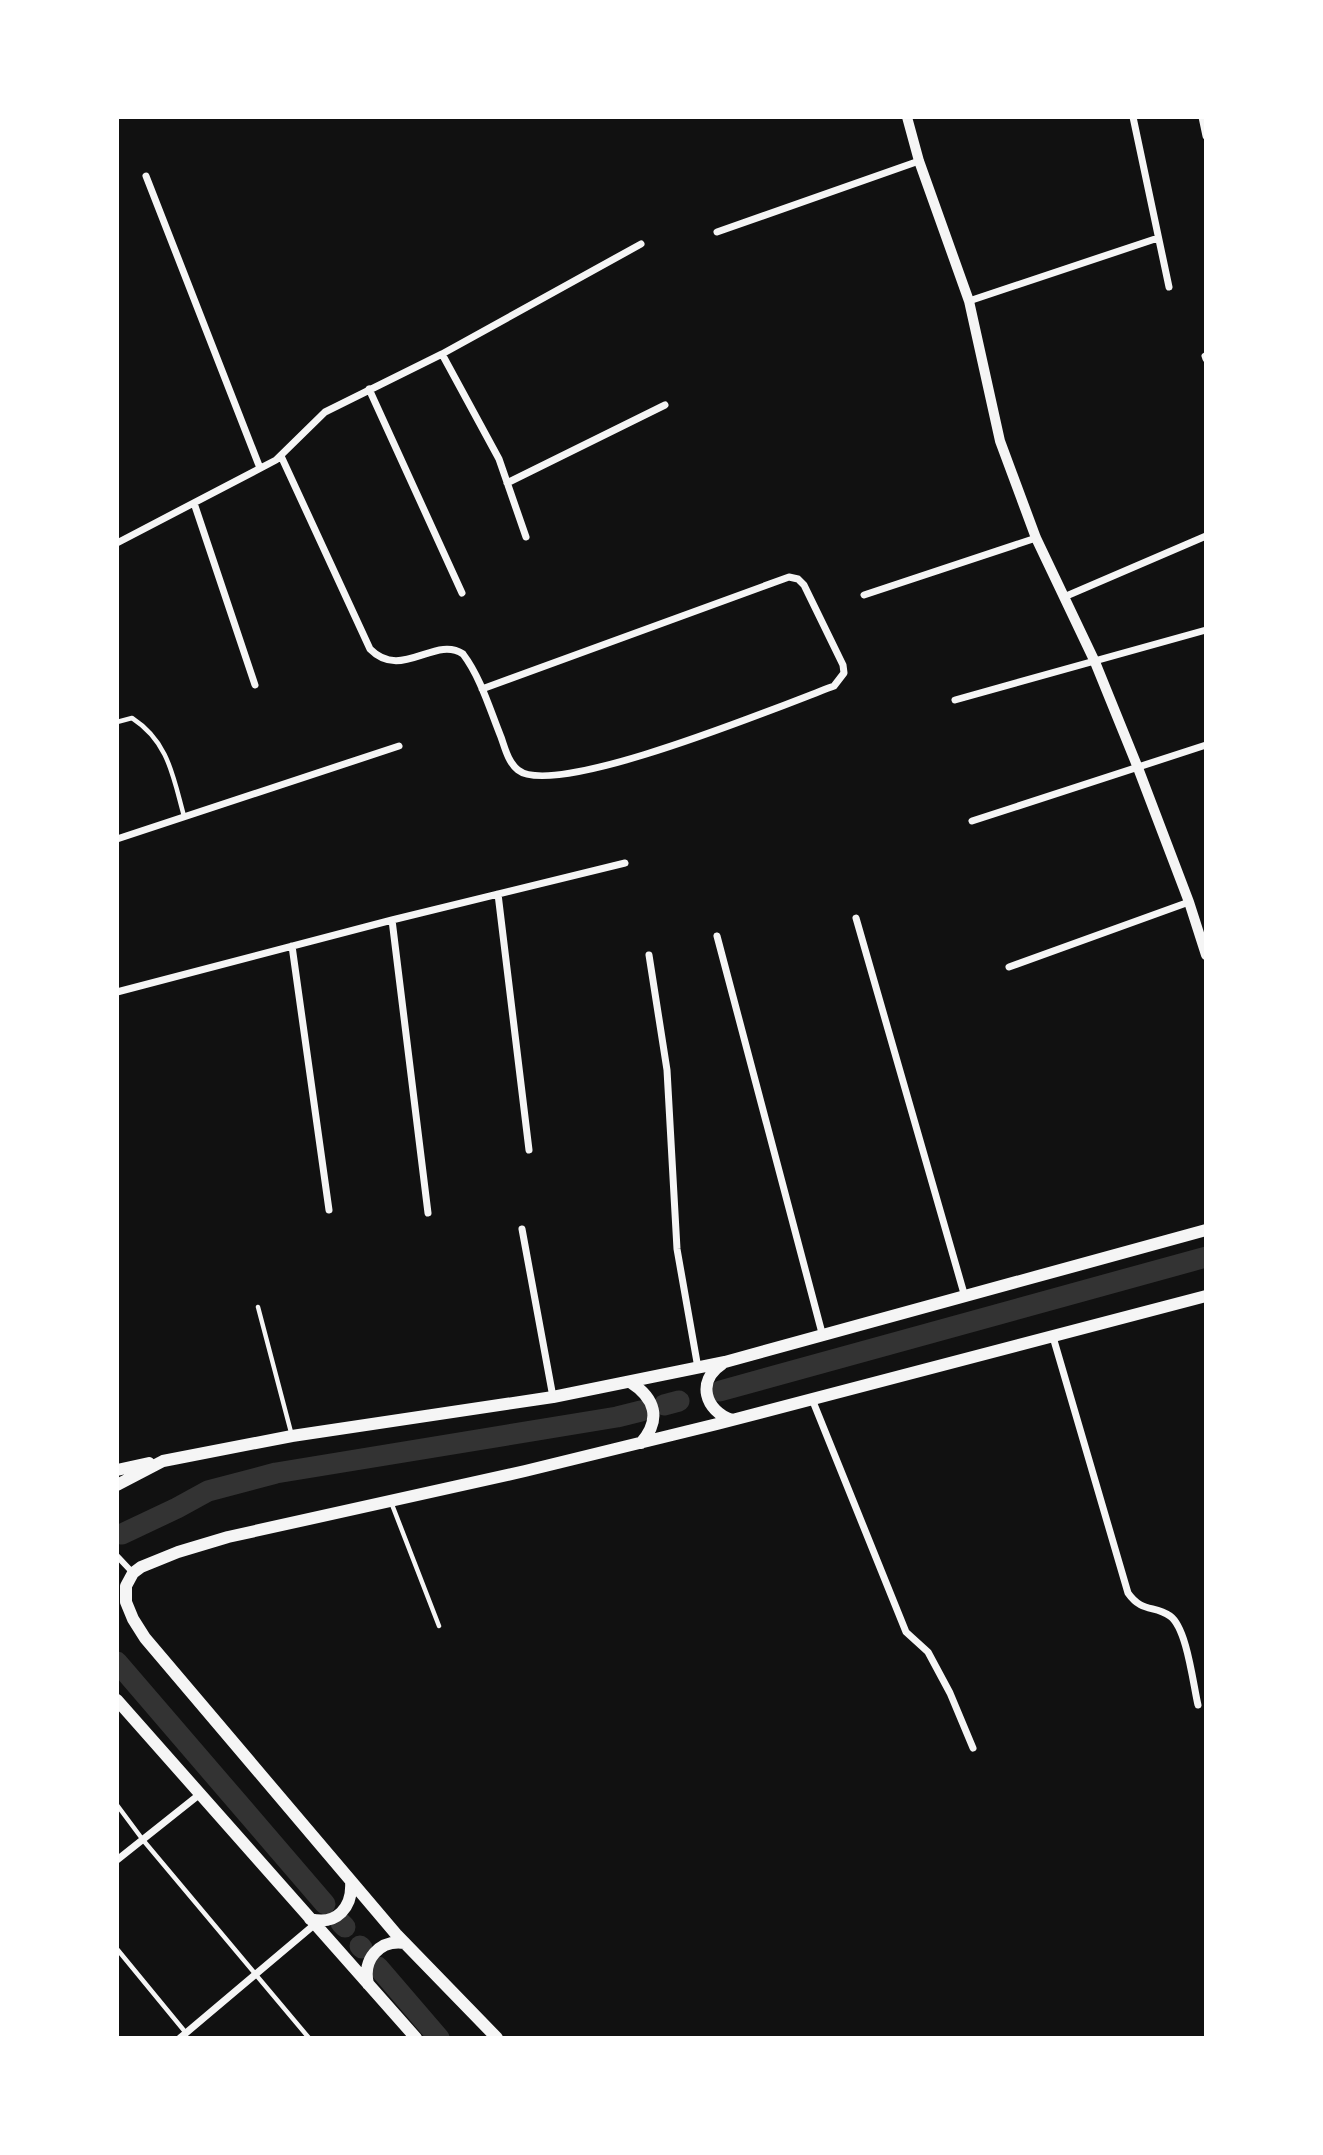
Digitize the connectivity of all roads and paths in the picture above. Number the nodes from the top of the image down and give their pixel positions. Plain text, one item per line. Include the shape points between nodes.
1 (906, 117) edge
2 (1133, 117) edge
3 (1202, 117) edge
4 (1206, 136) edge
5 (919, 161) junction
6 (146, 176) dead end
7 (717, 232) dead end
8 (1158, 238) junction
9 (641, 244) dead end
10 (1169, 287) dead end
11 (969, 301) junction
12 (442, 354) junction
13 (369, 389) junction
14 (665, 405) dead end
15 (281, 456) junction
16 (260, 468) junction
17 (507, 483) junction
18 (194, 503) junction
19 (1206, 536) edge
20 (526, 537) dead end
21 (1036, 538) junction
22 (117, 543) edge
23 (462, 593) dead end
24 (864, 595) dead end
25 (1064, 597) junction
26 (1206, 630) edge
27 (1095, 662) junction
28 (255, 685) dead end
29 (482, 689) junction
30 (955, 700) dead end
31 (117, 722) edge
32 (1206, 745) edge
33 (398, 746) dead end
34 (1138, 768) junction
35 (184, 816) junction
36 (972, 821) dead end
37 (117, 839) edge
38 (625, 863) dead end
39 (498, 894) junction
40 (1189, 902) junction
41 (856, 918) dead end
42 (391, 920) junction
43 (717, 936) dead end
44 (292, 946) junction
45 (649, 955) dead end
46 (1206, 955) edge
47 (1009, 967) dead end
48 (117, 992) edge
49 (528, 1150) dead end
50 (329, 1210) dead end
51 (428, 1213) dead end
52 (522, 1229) dead end
53 (1206, 1230) edge
54 (1206, 1296) edge
55 (965, 1297) junction
56 (258, 1307) dead end
57 (822, 1333) junction
58 (1053, 1338) junction
59 (725, 1362) junction
60 (698, 1368) junction
61 (630, 1382) junction
62 (553, 1397) junction
63 (812, 1399) junction
64 (732, 1420) junction
65 (292, 1437) junction
66 (641, 1443) junction
67 (163, 1461) junction
68 (117, 1470) edge
69 (117, 1485) edge
70 (390, 1501) junction
71 (117, 1556) edge
72 (133, 1573) junction
73 (439, 1626) dead end
74 (117, 1700) edge
75 (1198, 1705) dead end
76 (973, 1748) dead end
77 (200, 1794) junction
78 (117, 1805) edge
79 (143, 1840) junction
80 (117, 1860) edge
81 (351, 1881) junction
82 (312, 1922) junction
83 (405, 1943) junction
84 (117, 1949) edge
85 (257, 1974) junction
86 (368, 1984) junction
87 (183, 2035) edge
88 (309, 2038) edge
89 (416, 2038) edge
90 (497, 2038) edge

1 - 5 street
2 - 8 street
3 - 4 street
5 - 7 street
5 - 11 street
6 - 16 street
8 - 10 street
8 - 11 street
9 - 12 street
11 - 21 street via 1000,442
12 - 13 street
12 - 17 street via 499,459
13 - 15 street via 316,418
13 - 23 street
14 - 17 street
15 - 16 street
15 - 29 street via 370,649 392,662 454,649 466,659
16 - 18 street
17 - 20 street
18 - 22 street
18 - 28 street
19 - 25 street
21 - 24 street
21 - 25 street
25 - 27 street
26 - 27 street
27 - 30 street
27 - 34 street
29 - 29 street via 510,762 527,775 541,777 612,764 681,744 834,686 844,673 804,585 789,577
31 - 35 lane via 132,718 162,746
32 - 34 street
33 - 35 street
34 - 36 street
34 - 40 street
35 - 37 street
38 - 39 street
39 - 42 street
39 - 49 street
40 - 46 street
40 - 47 street
41 - 55 street
42 - 44 street
42 - 51 street
43 - 57 street
44 - 48 street
44 - 50 street
45 - 60 street via 667,1070 677,1249
52 - 62 street
53 - 55 main road
54 - 58 main road
55 - 57 main road
56 - 65 lane
57 - 59 main road
58 - 63 main road
58 - 75 street via 1128,1593 1140,1606 1174,1618 1182,1632
59 - 60 main road
59 - 64 main road via 715,1368 706,1388 713,1409
60 - 61 main road
61 - 62 main road
61 - 66 main road via 649,1398 653,1410 649,1434
62 - 65 main road
63 - 64 main road
63 - 76 street via 906,1632 928,1651
64 - 66 main road
65 - 67 main road
66 - 70 main road
67 - 68 main road
67 - 69 main road
70 - 72 main road via 228,1537 159,1558
70 - 73 lane
71 - 72 street
72 - 81 main road via 126,1586 126,1602 145,1638
74 - 77 main road
77 - 79 street
77 - 82 main road
78 - 79 lane
79 - 80 street
79 - 85 lane
81 - 82 main road via 349,1902 342,1913
81 - 83 main road
82 - 85 street
82 - 86 main road
83 - 86 main road via 385,1945 374,1953 367,1965
83 - 90 main road
84 - 87 lane
85 - 87 street
85 - 88 lane
86 - 89 main road

